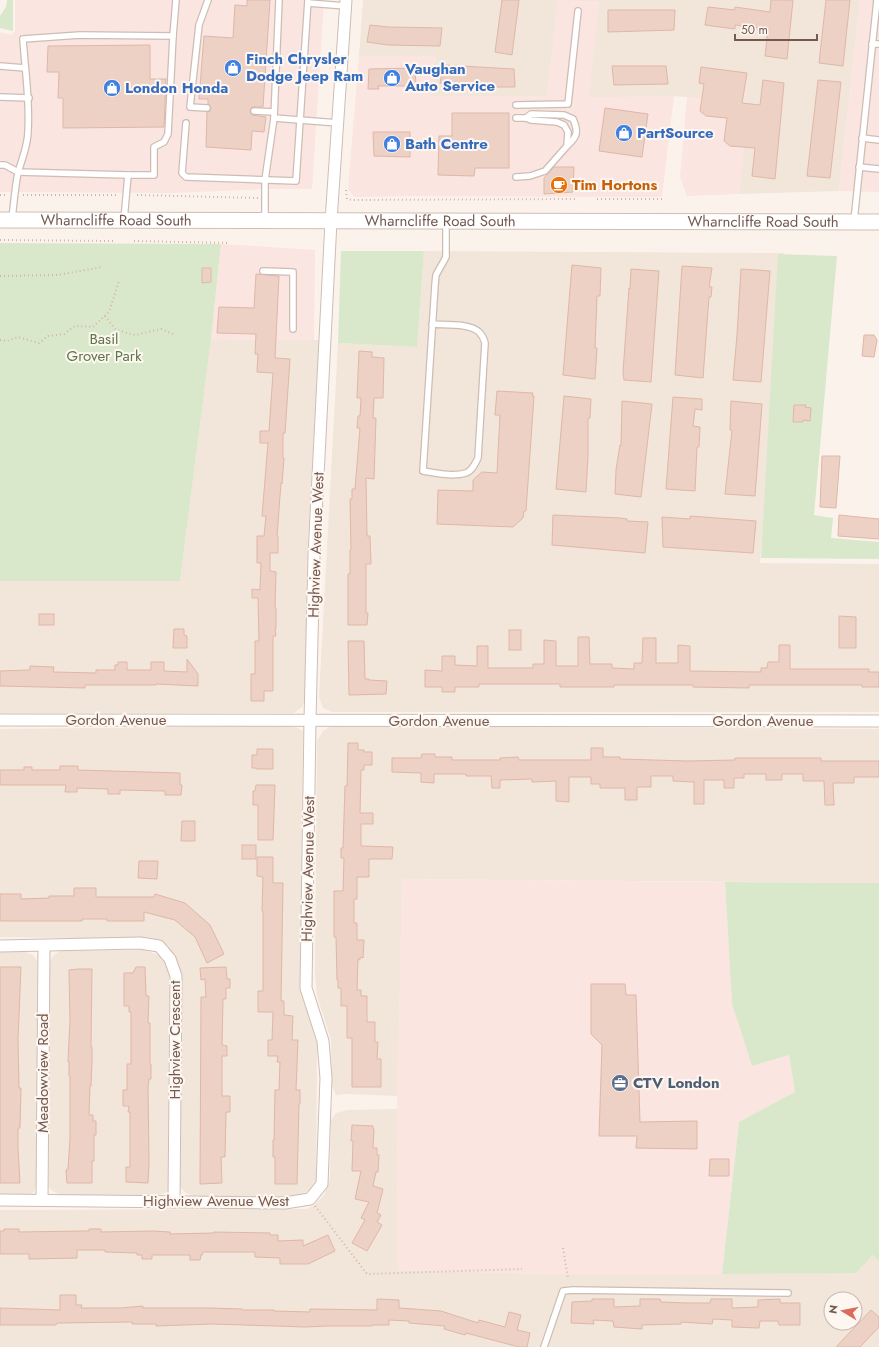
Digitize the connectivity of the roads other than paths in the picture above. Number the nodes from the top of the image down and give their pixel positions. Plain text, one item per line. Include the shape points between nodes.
1 (176, 0) edge
2 (208, 0) edge
3 (279, 0) edge
4 (876, 0) edge
5 (308, 2) edge
6 (346, 3) edge
7 (578, 11) dead end
8 (173, 36) junction
9 (872, 44) junction
10 (879, 44) edge
11 (0, 66) edge
12 (25, 68) junction
13 (0, 96) edge
14 (29, 98) junction
15 (516, 105) dead end
16 (207, 108) dead end
17 (254, 111) dead end
18 (274, 115) junction
19 (516, 118) dead end
20 (526, 118) junction
21 (300, 120) junction
22 (338, 122) junction
23 (186, 123) dead end
24 (862, 138) junction
25 (879, 140) edge
26 (566, 146) junction
27 (0, 165) edge
28 (859, 167) junction
29 (879, 169) edge
30 (18, 172) junction
31 (128, 175) junction
32 (516, 178) dead end
33 (265, 180) junction
34 (6, 220) edge
35 (124, 221) junction
36 (265, 221) junction
37 (331, 221) junction
38 (446, 221) junction
39 (854, 222) junction
40 (879, 222) edge
41 (263, 271) dead end
42 (432, 324) junction
43 (293, 329) dead end
44 (0, 720) edge
45 (310, 720) junction
46 (879, 721) edge
47 (0, 946) edge
48 (44, 946) junction
49 (0, 1200) edge
50 (42, 1200) junction
51 (174, 1202) junction
52 (788, 1293) dead end
53 (544, 1347) edge

1 - 8 lane
2 - 16 lane via 199,25 190,107
3 - 18 lane
4 - 9 lane
5 - 6 lane
5 - 21 lane
6 - 22 street, Highview Avenue West
7 - 15 lane via 568,104
8 - 12 lane via 80,35 23,39
8 - 31 lane via 168,134 164,142 154,146 154,175
9 - 10 lane
9 - 24 lane
11 - 12 lane
12 - 14 lane
13 - 14 lane
14 - 30 lane via 27,142
17 - 18 lane
18 - 21 lane
18 - 33 lane
19 - 20 lane
20 - 26 lane via 564,125 568,132
20 - 26 lane via 531,114 564,115 573,119 576,134
21 - 22 lane
21 - 33 lane via 296,181
22 - 37 street, Highview Avenue West
23 - 33 lane via 182,173 186,177
24 - 25 lane
24 - 28 lane
26 - 32 lane via 545,171
27 - 30 lane
28 - 29 lane
28 - 39 lane
30 - 31 lane
30 - 34 lane
31 - 35 lane
33 - 36 lane
34 - 35 main road, Wharncliffe Road South
35 - 36 main road, Wharncliffe Road South
36 - 37 main road, Wharncliffe Road South
37 - 38 main road, Wharncliffe Road South
37 - 45 street, Highview Avenue West via 315,547
38 - 39 main road, Wharncliffe Road South
38 - 42 lane via 446,257 436,275
39 - 40 main road, Wharncliffe Road South
41 - 43 lane via 294,272
42 - 42 lane via 423,471 467,473 478,458 485,343 481,333 475,328
44 - 45 street, Gordon Avenue
45 - 46 street, Gordon Avenue
45 - 51 street, Highview Avenue West via 306,988 323,1041 326,1078 322,1184 310,1199 284,1204
47 - 48 street, Highview Crescent
48 - 50 street, Meadowview Road
48 - 51 street, Highview Crescent via 140,943 159,946 170,959 176,976
49 - 50 street, Highview Avenue West
50 - 51 street, Highview Avenue West
52 - 53 lane via 563,1291

